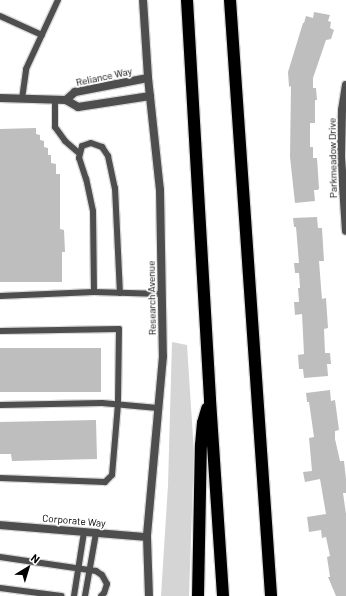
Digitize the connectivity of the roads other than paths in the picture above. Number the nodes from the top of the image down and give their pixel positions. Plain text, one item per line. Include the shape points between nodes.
1 (58, 0) edge
2 (143, 0) edge
3 (187, 0) edge
4 (230, 0) edge
5 (0, 16) edge
6 (42, 35) junction
7 (148, 78) junction
8 (346, 85) edge
9 (150, 96) junction
10 (0, 98) edge
11 (22, 99) junction
12 (55, 100) junction
13 (66, 100) junction
14 (344, 110) edge
15 (79, 153) junction
16 (346, 231) edge
17 (94, 292) junction
18 (120, 293) junction
19 (162, 294) junction
20 (0, 296) edge
21 (0, 331) edge
22 (210, 400) junction
23 (118, 404) junction
24 (0, 405) edge
25 (158, 408) junction
26 (0, 478) edge
27 (0, 527) edge
28 (84, 532) junction
29 (96, 533) junction
30 (147, 537) junction
31 (0, 557) edge
32 (78, 568) junction
33 (88, 570) junction
34 (0, 588) edge
35 (61, 596) edge
36 (74, 596) edge
37 (85, 596) edge
38 (100, 596) edge
39 (149, 596) edge
40 (198, 596) edge
41 (223, 596) edge
42 (271, 596) edge

1 - 6 lane
2 - 7 street, Research Avenue
3 - 22 highway
4 - 42 highway
5 - 6 lane
6 - 11 lane via 26,69
7 - 9 street, Research Avenue
7 - 13 street, Reliance Way via 75,92
8 - 14 street, Parkmeadow Drive
9 - 13 street, Reliance Way via 78,107
9 - 19 street, Research Avenue via 160,190
10 - 11 street, Reliance Way
11 - 12 street, Reliance Way
12 - 13 street, Reliance Way
12 - 15 lane via 55,127 65,141
14 - 16 street, Parkmeadow Drive via 341,156
15 - 17 lane via 93,211
15 - 18 lane via 82,146 91,143 102,147 108,156 114,188
17 - 18 lane
17 - 20 lane
18 - 19 lane
19 - 25 street, Research Avenue via 163,356
21 - 23 lane via 119,329
22 - 40 highway via 203,424 201,445
22 - 41 highway
23 - 24 lane via 102,402
23 - 25 lane
23 - 26 lane via 112,475 105,482
25 - 30 street, Research Avenue
27 - 28 street, Corporate Way
28 - 29 street, Corporate Way
28 - 32 lane
29 - 30 street, Corporate Way
29 - 33 lane
30 - 39 street, Research Avenue
31 - 32 lane
32 - 33 lane
32 - 36 lane
33 - 37 lane
33 - 38 lane via 96,571 105,579 106,589
34 - 35 lane

